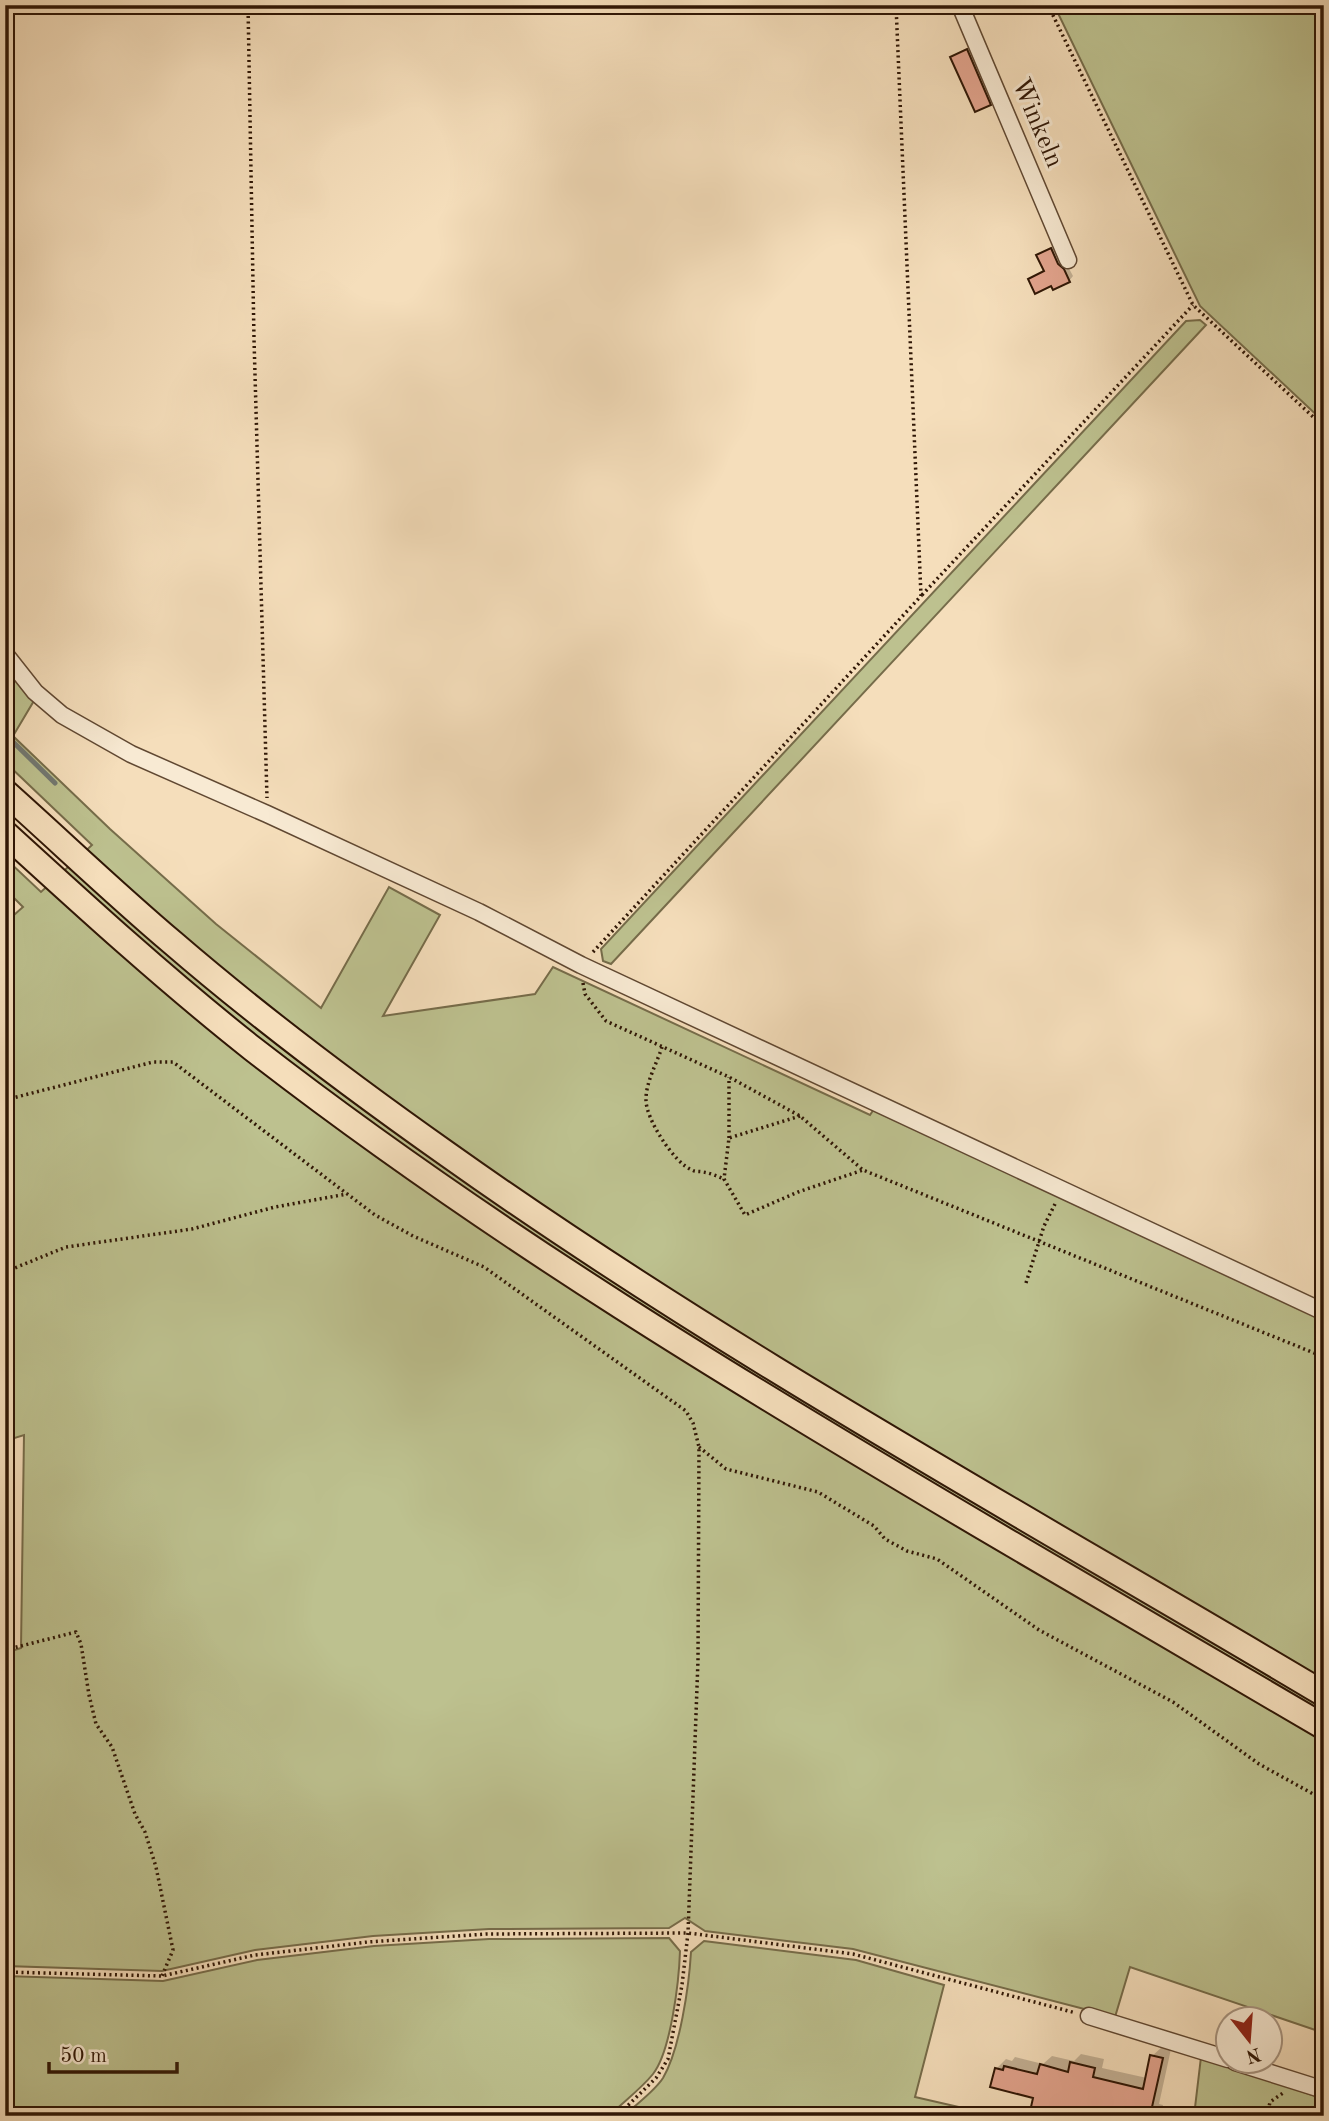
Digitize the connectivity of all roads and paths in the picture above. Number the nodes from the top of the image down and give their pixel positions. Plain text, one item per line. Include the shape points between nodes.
1 (248, 5) edge
2 (896, 5) edge
3 (960, 5) edge
4 (1048, 5) edge
5 (1068, 260) dead end
6 (1193, 305) junction
7 (1324, 427) edge
8 (921, 596) junction
9 (5, 654) edge
10 (5, 792) edge
11 (267, 814) junction
12 (5, 832) edge
13 (581, 965) junction
14 (662, 1047) junction
15 (729, 1077) junction
16 (5, 1101) edge
17 (800, 1116) junction
18 (729, 1138) junction
19 (863, 1170) junction
20 (724, 1179) junction
21 (1063, 1190) junction
22 (347, 1195) junction
23 (1039, 1241) junction
24 (5, 1272) edge
25 (1026, 1283) dead end
26 (1324, 1312) edge
27 (1324, 1356) edge
28 (699, 1447) junction
29 (5, 1650) edge
30 (1324, 1693) edge
31 (1324, 1727) edge
32 (1324, 1800) edge
33 (688, 1933) junction
34 (5, 1972) edge
35 (162, 1976) junction
36 (1089, 2016) joint
37 (1214, 2055) edge
38 (1279, 2076) edge
39 (1298, 2082) junction
40 (1324, 2090) edge
41 (617, 2116) edge
42 (1268, 2116) edge

1 - 11 path
2 - 8 path
3 - 5 street, Winkeln
4 - 6 path
6 - 7 path
6 - 8 path
8 - 13 path
9 - 11 street via 35,692 62,715 131,754
10 - 30 highway via 171,942 262,1017 449,1156 720,1336
11 - 13 street via 479,912
12 - 31 highway via 143,958 251,1047 432,1182 838,1442
13 - 14 path via 584,994 606,1021
13 - 21 street
14 - 15 path
14 - 20 path via 646,1091 647,1110 679,1160 691,1170
15 - 17 path
15 - 18 path
16 - 22 path via 153,1062 173,1062
17 - 18 path
17 - 19 path
18 - 20 path
19 - 20 path via 745,1215
19 - 23 path
21 - 23 path
21 - 26 street
22 - 24 path via 275,1207 192,1229 66,1247
22 - 28 path via 413,1236 484,1267 685,1411
23 - 25 path
23 - 27 path
28 - 32 path via 726,1469 818,1492 874,1526 885,1539 937,1559 1039,1630 1173,1702 1259,1764
28 - 33 path via 698,1660
29 - 35 path via 76,1632 96,1724 112,1748 156,1867 173,1950
33 - 35 path via 486,1934 368,1942 255,1955
33 - 36 path via 853,1954
33 - 41 path via 668,2059 656,2078
34 - 35 path
36 - 37 street
38 - 39 street
39 - 40 street
39 - 42 path via 1270,2102

